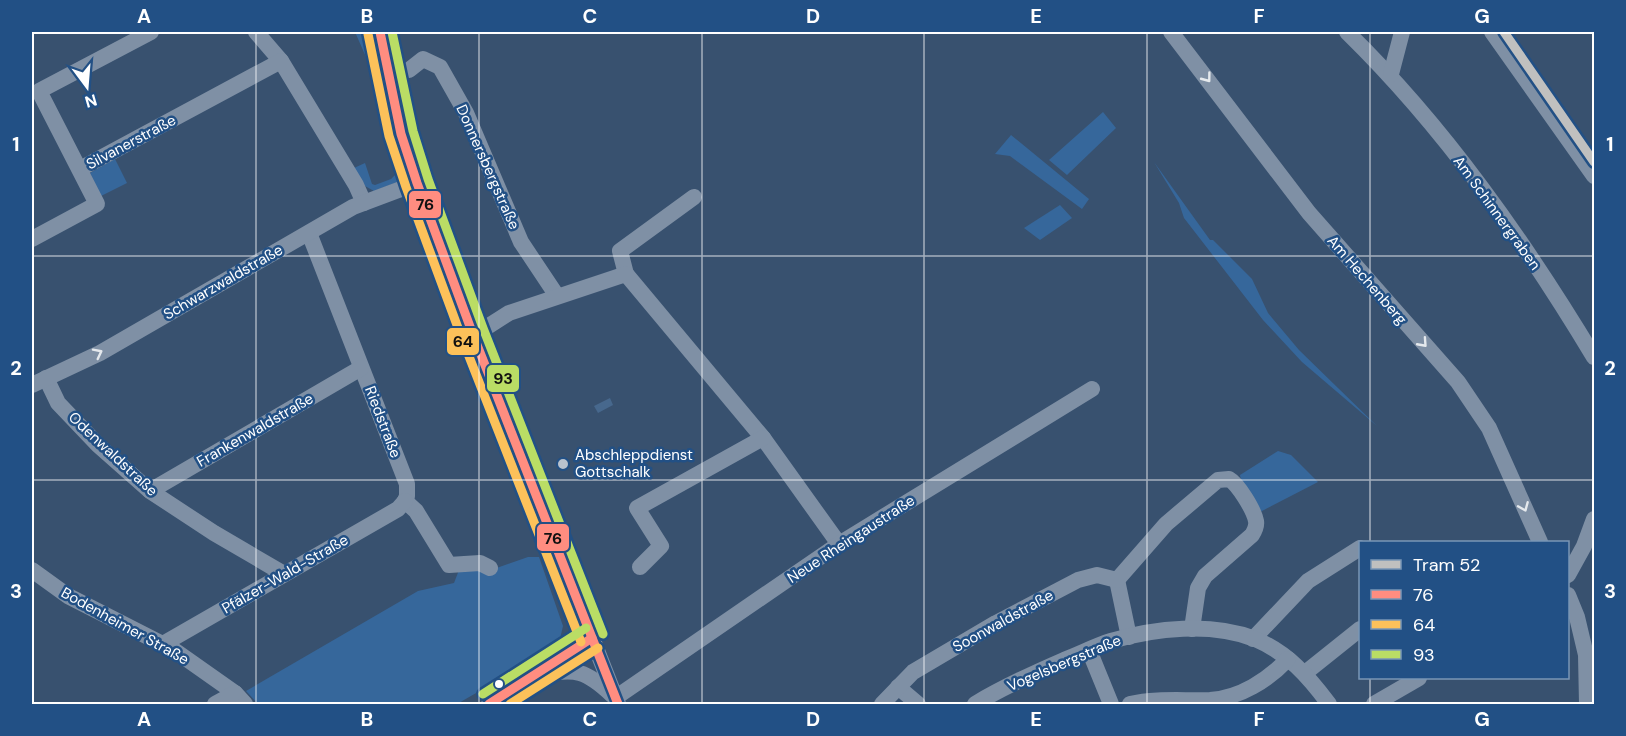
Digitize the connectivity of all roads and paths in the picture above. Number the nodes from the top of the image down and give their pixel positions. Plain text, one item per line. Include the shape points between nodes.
1 (151, 32) edge
2 (256, 32) edge
3 (380, 32) edge
4 (1171, 32) edge
5 (1347, 32) edge
6 (1402, 32) edge
7 (1492, 32) edge
8 (281, 61) junction
9 (409, 70) dead end
10 (1390, 74) junction
11 (80, 169) junction
12 (1594, 177) edge
13 (417, 183) junction
14 (694, 197) dead end
15 (364, 203) junction
16 (309, 233) junction
17 (32, 239) edge
18 (626, 274) junction
19 (557, 296) junction
20 (472, 332) junction
21 (1594, 357) edge
22 (361, 368) junction
23 (39, 382) edge
24 (1092, 389) dead end
25 (763, 438) junction
26 (150, 491) junction
27 (405, 501) junction
28 (1594, 519) edge
29 (1539, 541) edge
30 (839, 544) junction
31 (1359, 549) edge
32 (640, 567) dead end
33 (490, 568) dead end
34 (32, 570) edge
35 (1569, 573) edge
36 (284, 574) junction
37 (1117, 579) junction
38 (1569, 597) edge
39 (1192, 629) junction
40 (1359, 630) edge
41 (1129, 637) junction
42 (592, 638) junction
43 (1253, 639) junction
44 (164, 644) junction
45 (1089, 650) junction
46 (1288, 659) junction
47 (1305, 673) junction
48 (1417, 679) edge
49 (524, 682) junction
50 (898, 687) junction
51 (240, 699) edge
52 (616, 701) edge
53 (1328, 704) edge
54 (215, 705) edge
55 (489, 705) edge
56 (882, 705) edge
57 (918, 705) edge
58 (975, 705) edge
59 (1111, 705) edge
60 (1130, 705) edge
61 (1374, 705) edge
62 (1587, 705) edge

1 - 11 street via 39,91
2 - 8 street
3 - 13 street via 401,134
4 -> 29 street, Am Hechenberg via 1309,213 1458,382 1489,428
5 - 10 street, Am Schinnergraben
6 - 10 street
7 - 12 street
8 - 11 street, Silvanerstraße
8 - 15 street
9 - 19 street, Donnersbergstraße via 423,59 440,67 466,113 521,242
10 - 21 street, Am Schinnergraben via 1510,227
11 - 17 street, Silvanerstraße via 97,204
13 - 15 street, Schwarzwaldstraße
13 - 20 street
14 - 18 street via 620,251
15 - 16 street, Schwarzwaldstraße
16 - 22 street, Riedstraße
23 -> 16 street, Schwarzwaldstraße via 100,352
18 - 19 street
18 - 25 street
19 - 20 street via 508,313
20 - 42 street
22 - 26 street, Frankenwaldstraße
22 - 27 street, Riedstraße via 406,484
23 - 26 street, Odenwaldstraße via 98,445
24 - 30 street, Neue Rheingaustraße
25 - 30 street
25 - 32 street via 637,508 661,546
26 - 36 street, Odenwaldstraße
27 - 33 street via 416,511 449,565 480,564
27 - 36 street, Pfälzer-Wald-Straße via 398,509
28 - 35 street
30 - 52 street, Neue Rheingaustraße
31 - 43 street via 1308,581
34 - 44 street, Bodenheimer Straße via 68,596
36 - 44 street, Pfälzer-Wald-Straße
37 - 39 street via 1166,524 1218,480 1228,479 1238,485 1255,518 1256,529 1204,576 1198,588
37 - 41 street
37 - 50 street, Soonwaldstraße via 1097,575 1078,580 913,672
38 - 62 street via 1587,662
39 - 41 street, Vogelsbergstraße
39 - 43 street, Vogelsbergstraße
40 - 47 street
41 - 45 street, Vogelsbergstraße
42 - 49 street
42 - 52 street
43 - 46 street, Vogelsbergstraße
44 - 51 street, Bodenheimer Straße
45 - 58 street, Vogelsbergstraße via 1035,672
45 - 59 street
46 - 47 street, Vogelsbergstraße
46 - 60 street via 1274,674 1229,696
47 - 53 street, Vogelsbergstraße
48 - 61 street
49 - 52 street via 551,673 578,671 590,676
49 - 55 street
50 - 56 street, Soonwaldstraße
50 - 57 street
51 - 54 street

